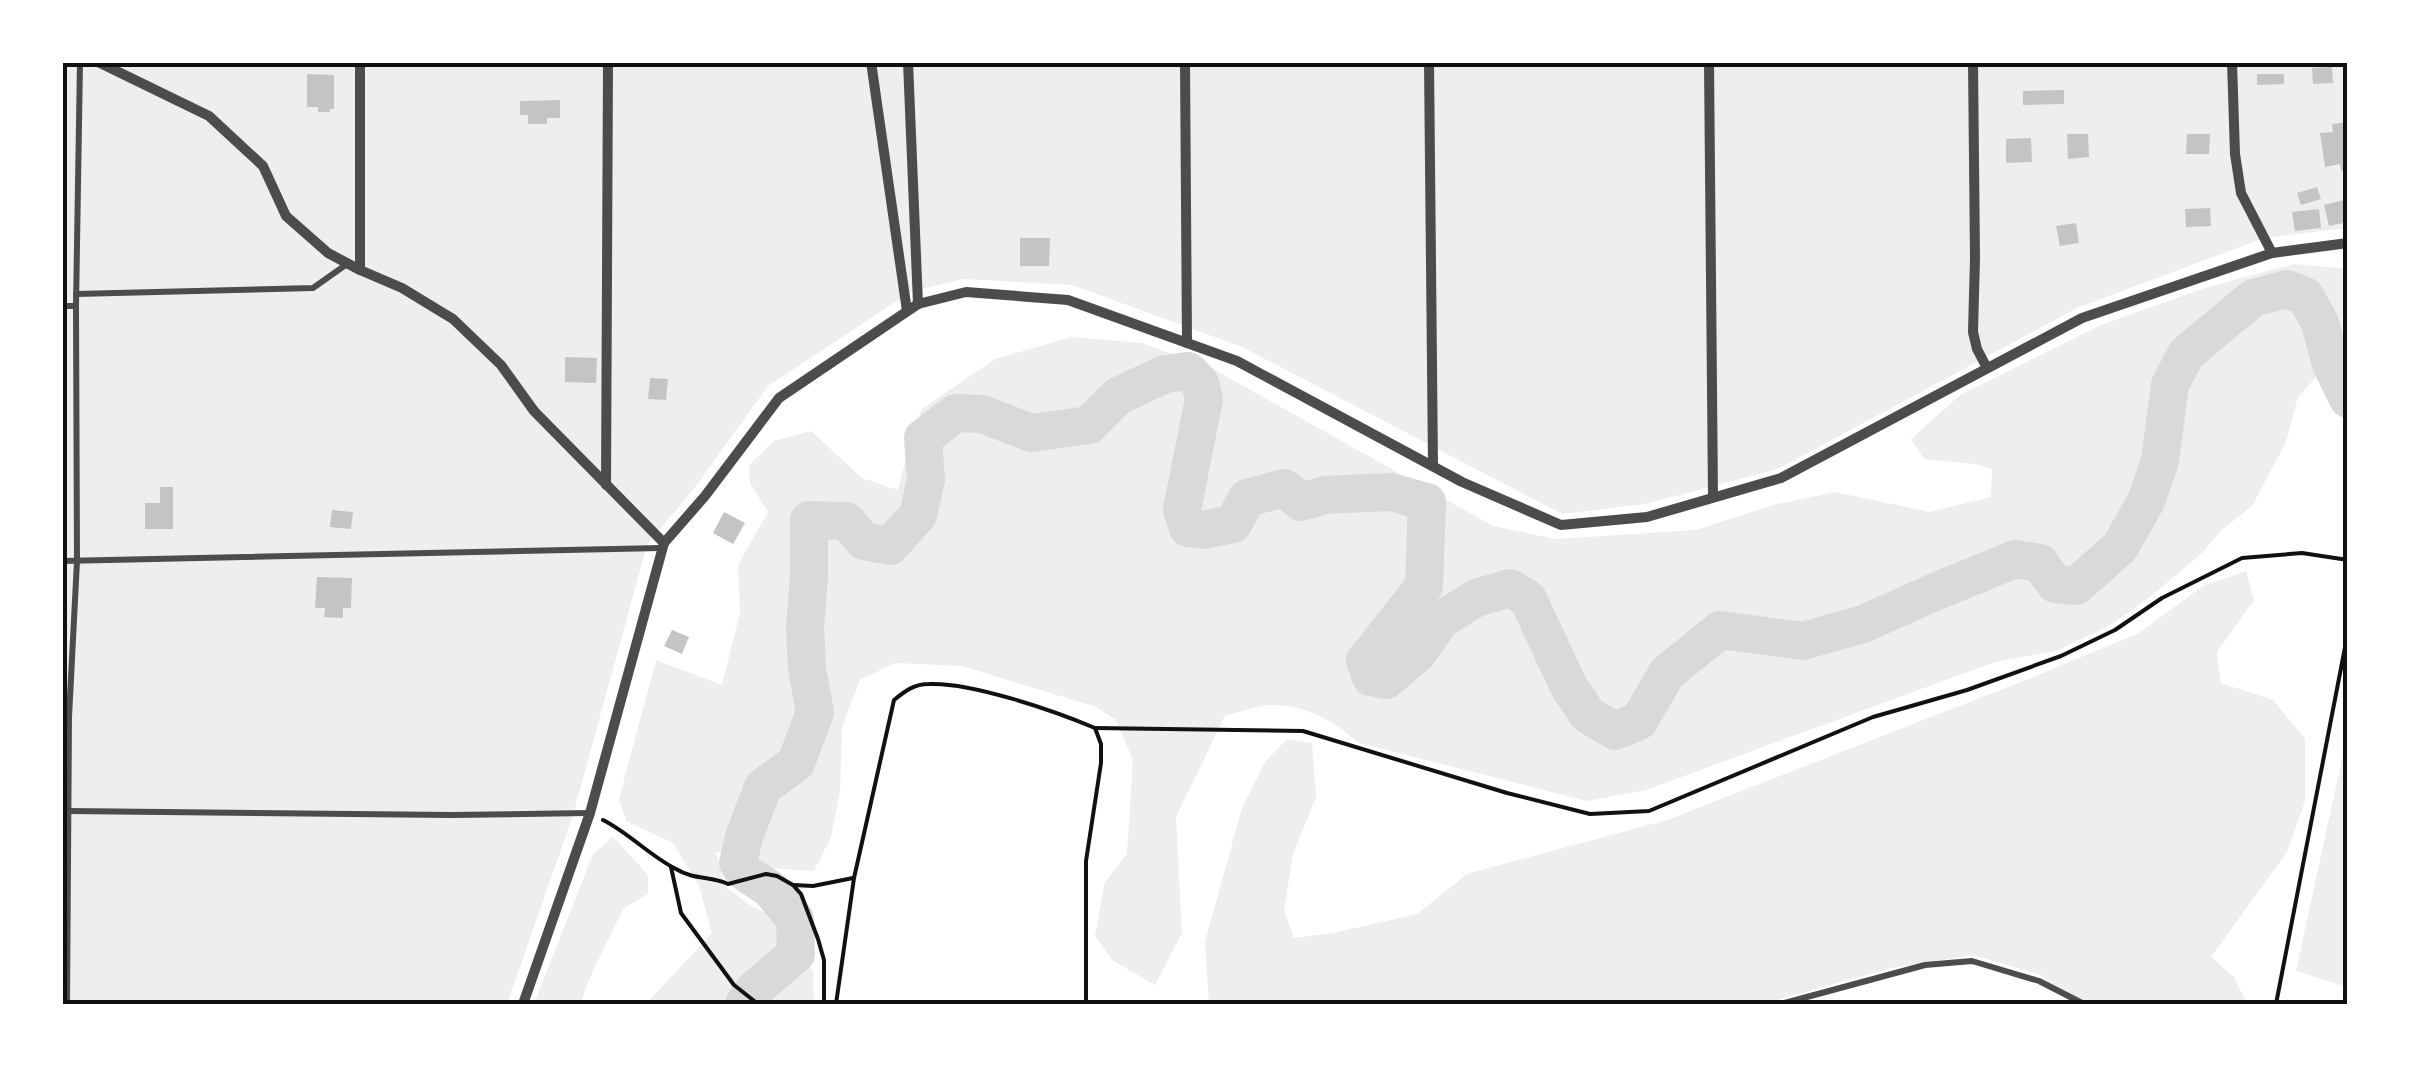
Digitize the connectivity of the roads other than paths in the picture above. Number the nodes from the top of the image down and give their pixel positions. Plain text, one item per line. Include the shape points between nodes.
1 (80, 62) edge
2 (98, 62) edge
3 (360, 62) edge
4 (608, 62) edge
5 (871, 62) edge
6 (908, 62) edge
7 (1185, 62) edge
8 (1428, 62) edge
9 (1709, 62) edge
10 (1972, 62) edge
11 (2232, 62) edge
12 (2348, 243) edge
13 (2272, 254) junction
14 (348, 264) junction
15 (360, 270) junction
16 (76, 294) junction
17 (918, 304) junction
18 (62, 306) edge
19 (76, 306) junction
20 (907, 311) junction
21 (1188, 343) junction
22 (1987, 368) junction
23 (1433, 466) junction
24 (606, 484) junction
25 (1713, 497) junction
26 (663, 545) junction
27 (77, 560) junction
28 (62, 561) edge
29 (68, 811) junction
30 (590, 813) junction
31 (65, 872) edge
32 (67, 1004) edge
33 (523, 1004) edge
34 (1781, 1004) edge
35 (2084, 1004) edge

1 - 16 lane
2 - 14 street via 209,116 263,166 286,216
3 - 15 street
4 - 24 street
5 - 20 street
6 - 17 street
7 - 21 street
8 - 23 street
9 - 25 street
10 - 22 street via 1972,332
11 - 13 street via 2241,193
12 - 13 street
13 - 22 street via 2082,318
14 - 15 street
14 - 16 lane via 313,288
15 - 24 street via 453,319
16 - 19 lane
17 - 20 street
17 - 21 street via 966,292 1068,300
18 - 19 lane
19 - 27 lane
20 - 26 street via 779,398
21 - 23 street via 1236,361
22 - 25 street via 1780,478
23 - 25 street via 1561,525 1647,517
24 - 26 street
26 - 27 lane
26 - 30 street
27 - 28 lane
27 - 29 lane
29 - 30 lane
29 - 31 lane
30 - 33 street
31 - 32 lane
34 - 35 lane via 1925,964 1972,961 2039,980

